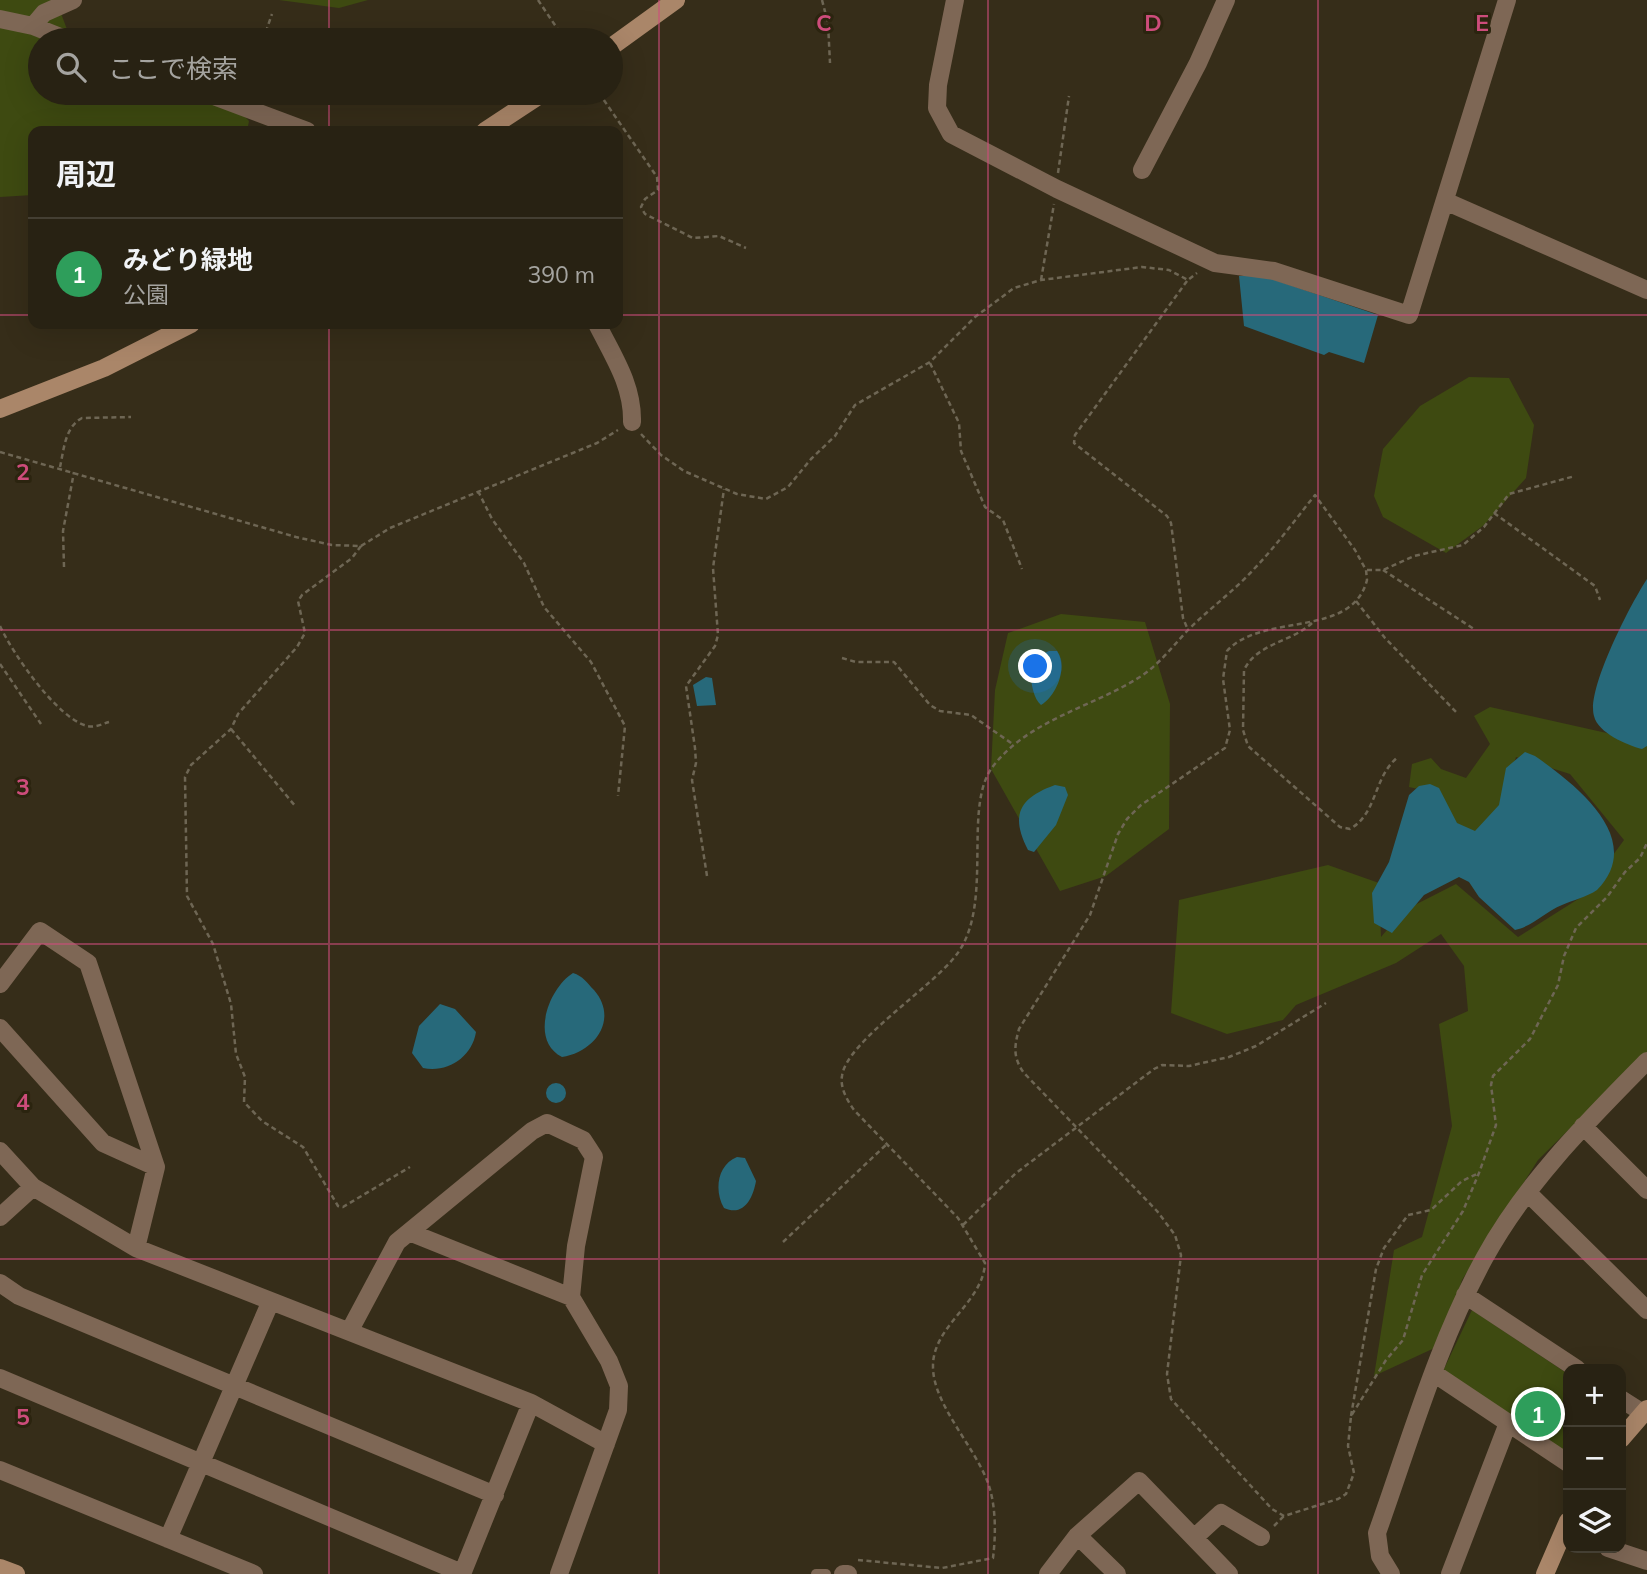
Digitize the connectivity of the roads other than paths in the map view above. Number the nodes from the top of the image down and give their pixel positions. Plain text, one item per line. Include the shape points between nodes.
1 (73, 0) edge
2 (676, 0) edge
3 (955, 0) edge
4 (1226, 0) edge
5 (1507, 0) edge
6 (0, 19) edge
7 (33, 26) junction
8 (38, 28) edge
9 (623, 38) edge
10 (238, 105) edge
11 (525, 105) edge
12 (294, 126) edge
13 (493, 126) edge
14 (1142, 170) dead end
15 (1445, 201) junction
16 (1647, 290) edge
17 (181, 329) edge
18 (600, 329) edge
19 (0, 409) edge
20 (632, 422) road end
21 (0, 984) edge
22 (0, 1028) edge
23 (1646, 1065) edge
24 (1583, 1126) junction
25 (0, 1151) edge
26 (156, 1167) junction
27 (33, 1187) junction
28 (1647, 1190) edge
29 (1528, 1193) junction
30 (0, 1217) edge
31 (409, 1232) junction
32 (136, 1248) junction
33 (0, 1283) edge
34 (1465, 1295) junction
35 (571, 1297) junction
36 (270, 1303) junction
37 (1647, 1310) edge
38 (350, 1330) junction
39 (1569, 1364) edge
40 (1435, 1374) junction
41 (0, 1377) edge
42 (235, 1385) junction
43 (1626, 1402) edge
44 (531, 1403) junction
45 (1645, 1411) edge
46 (1508, 1423) junction
47 (1626, 1433) edge
48 (606, 1444) junction
49 (201, 1461) junction
50 (1563, 1461) edge
51 (0, 1470) edge
52 (495, 1495) junction
53 (1563, 1535) edge
54 (1078, 1536) junction
55 (1261, 1537) dead end
56 (1194, 1538) junction
57 (169, 1539) junction
58 (1623, 1553) edge
59 (1647, 1561) edge
60 (0, 1568) edge
61 (462, 1573) edge
62 (16, 1574) edge
63 (254, 1574) edge
64 (559, 1574) edge
65 (816, 1574) edge
66 (826, 1574) edge
67 (1048, 1574) edge
68 (1117, 1574) edge
69 (1229, 1574) edge
70 (1391, 1574) edge
71 (1450, 1574) edge
72 (1545, 1574) edge

1 - 7 street via 44,13
2 - 9 street
3 - 15 street via 937,108 951,134 1215,263 1274,271 1409,315
4 - 14 street
5 - 15 street
6 - 7 street
7 - 8 street
10 - 12 street
11 - 13 street
15 - 16 street
17 - 19 street via 104,368
18 - 20 street via 628,385
21 - 26 street via 40,931 89,963
22 - 26 street via 103,1143
23 - 24 street
24 - 28 street
24 - 29 street
25 - 27 street
26 - 32 street
27 - 30 street
27 - 32 street
29 - 34 street via 1486,1254
29 - 37 street
31 - 35 street
31 - 35 street via 547,1123 583,1140 594,1157
31 - 38 street via 397,1242
32 - 36 street
33 - 42 street via 19,1296
34 - 39 street
34 - 40 street
35 - 48 street via 619,1386 618,1410
36 - 38 street
36 - 42 street
38 - 44 street
40 - 46 street
40 - 70 street via 1377,1533 1380,1556
41 - 49 street
42 - 49 street
42 - 52 street
43 - 45 street
44 - 48 street
44 - 52 street
45 - 47 street
46 - 50 street
46 - 71 street
48 - 64 street
49 - 57 street
49 - 61 street
51 - 57 street
52 - 61 street
53 - 72 street
54 - 56 street via 1139,1481
54 - 67 street
54 - 68 street
55 - 56 street via 1221,1513
56 - 69 street
57 - 63 street
58 - 59 street
60 - 62 street
65 - 66 lane

